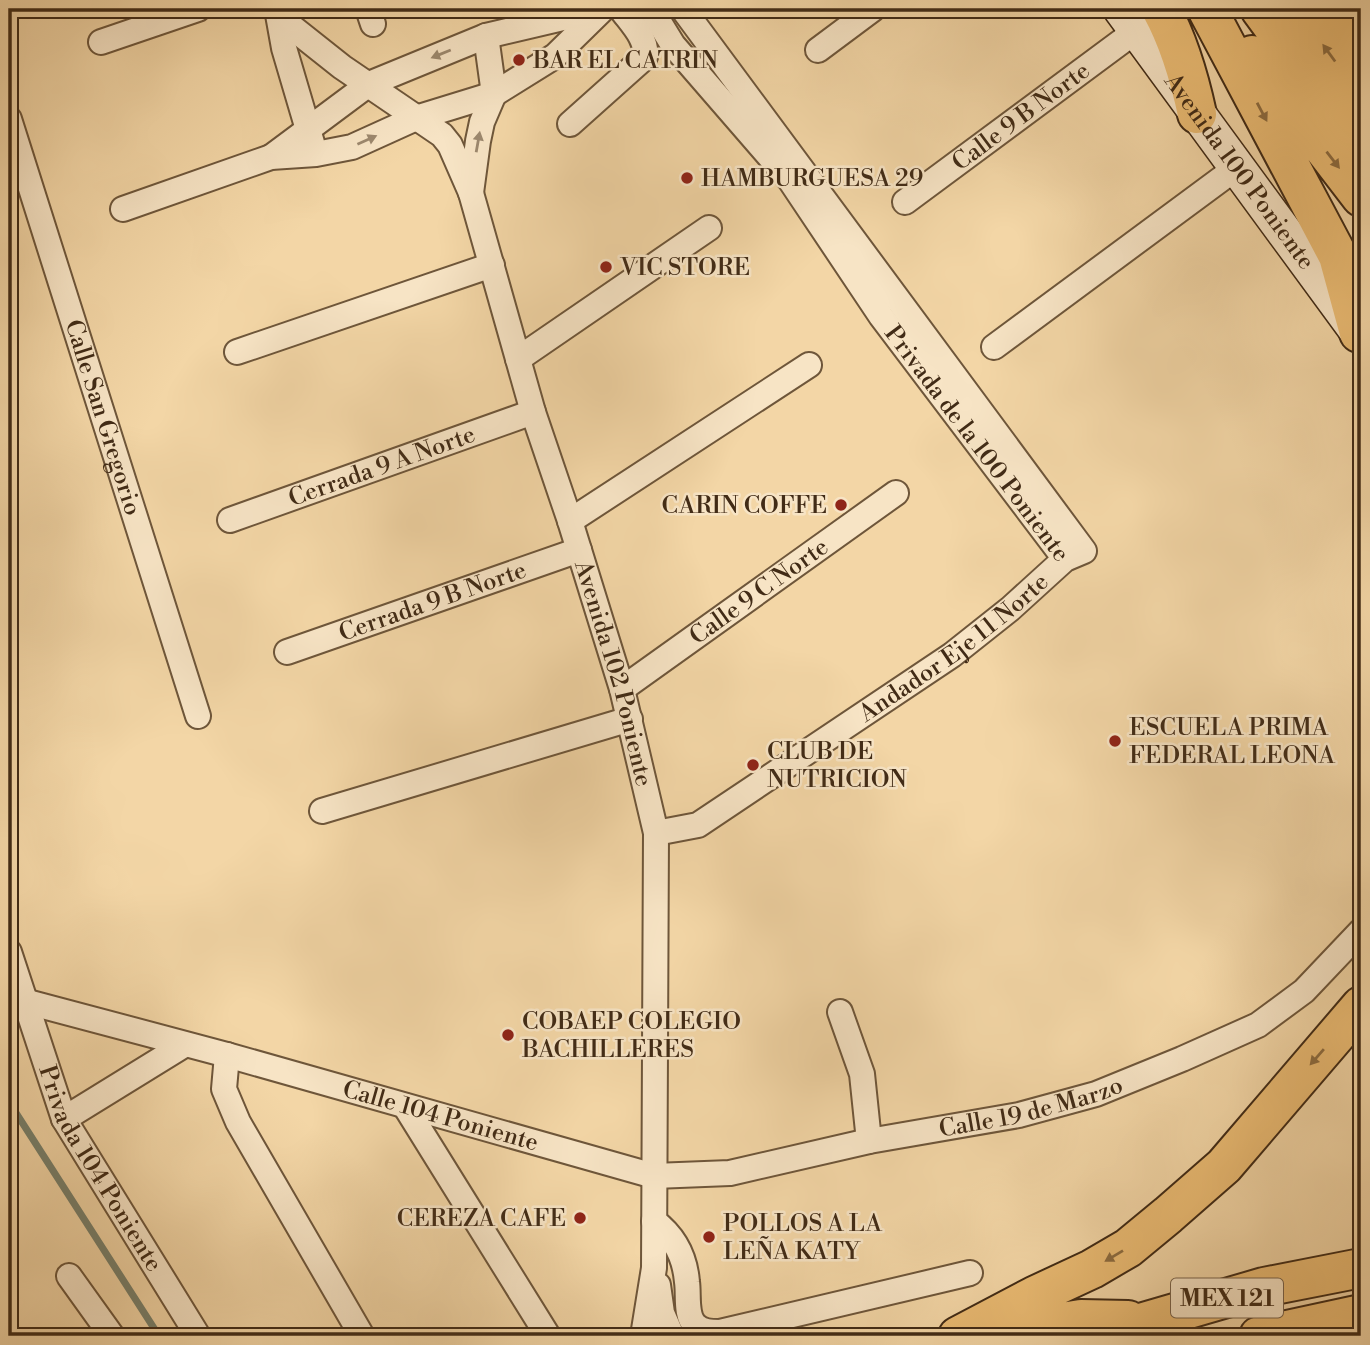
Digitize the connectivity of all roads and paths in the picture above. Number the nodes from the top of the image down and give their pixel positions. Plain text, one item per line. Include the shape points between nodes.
1 (198, 9) edge
2 (602, 9) edge
3 (621, 9) edge
4 (651, 9) edge
5 (683, 9) edge
6 (873, 9) edge
7 (1207, 9) edge
8 (1216, 9) edge
9 (1259, 9) edge
10 (1297, 9) edge
11 (1332, 9) edge
12 (1346, 9) edge
13 (278, 13) edge
14 (1140, 16) edge
15 (1361, 30) edge
16 (486, 36) junction
17 (101, 42) dead end
18 (1361, 47) edge
19 (818, 50) dead end
20 (369, 84) junction
21 (494, 94) junction
22 (1361, 97) edge
23 (1197, 114) joint
24 (416, 118) junction
25 (9, 119) edge
26 (570, 124) dead end
27 (306, 128) junction
28 (1361, 147) edge
29 (316, 153) junction
30 (271, 157) junction
31 (1236, 168) junction
32 (471, 194) junction
33 (1361, 197) edge
34 (905, 202) dead end
35 (123, 209) dead end
36 (709, 228) dead end
37 (492, 265) junction
38 (1360, 335) edge
39 (994, 347) dead end
40 (237, 352) dead end
41 (518, 359) junction
42 (809, 365) dead end
43 (533, 412) junction
44 (896, 493) dead end
45 (230, 520) dead end
46 (570, 521) junction
47 (579, 550) junction
48 (1065, 559) junction
49 (287, 652) dead end
50 (622, 690) junction
51 (198, 716) dead end
52 (630, 719) junction
53 (322, 811) dead end
54 (656, 833) junction
55 (1361, 931) edge
56 (9, 952) edge
57 (24, 1001) junction
58 (1361, 1006) edge
59 (840, 1012) dead end
60 (184, 1045) junction
61 (228, 1055) junction
62 (405, 1106) junction
63 (64, 1119) junction
64 (869, 1141) junction
65 (654, 1176) junction
66 (654, 1220) junction
67 (654, 1268) junction
68 (1361, 1268) edge
69 (970, 1273) dead end
70 (69, 1276) dead end
71 (1361, 1314) edge
72 (1151, 1320) junction
73 (112, 1336) edge
74 (198, 1336) edge
75 (362, 1336) edge
76 (548, 1336) edge
77 (643, 1336) edge
78 (672, 1336) edge
79 (958, 1336) edge
80 (973, 1336) edge
81 (1096, 1336) edge
82 (1259, 1336) edge

1 - 17 street
2 - 16 street
2 - 21 street via 555,56
3 - 26 street via 642,39 645,57
4 - 48 street, Privada de la 100 Poniente via 674,44 790,180 881,316
5 - 48 street, Privada de la 100 Poniente via 1084,551
6 - 19 street
7 -> 38 main road via 1338,256
8 -> 33 main road
9 - 28 main road
22 -> 10 main road
11 - 18 main road
12 - 15 main road
13 - 20 street, Avenida 102 Poniente
13 - 27 street
14 - 23 main road via 1177,41
14 - 34 street, Calle 9 B Norte
16 -> 20 street
16 - 21 street
20 - 24 street, Avenida 102 Poniente
20 - 27 street
21 - 24 street
32 -> 21 street via 482,122
23 - 31 street, Avenida 100 Poniente
29 -> 24 street via 352,147
24 - 32 street, Avenida 102 Poniente via 450,145
25 - 51 street, Calle San Gregorio
27 - 29 street
27 - 30 street
29 - 30 street
30 - 35 street
31 - 38 street, Avenida 100 Poniente
31 - 39 street
32 - 37 street, Avenida 102 Poniente
36 - 41 street
37 - 40 street
37 - 41 street, Avenida 102 Poniente
41 - 43 street, Avenida 102 Poniente
42 - 46 street
43 - 45 street, Cerrada 9 A Norte
43 - 46 street, Avenida 102 Poniente
44 - 50 street, Calle 9 C Norte
46 - 47 street, Avenida 102 Poniente
47 - 49 street, Cerrada 9 B Norte
47 - 50 street, Avenida 102 Poniente
48 - 54 street, Andador Eje 11 Norte via 952,655 698,825
50 - 52 street, Avenida 102 Poniente
52 - 53 street
52 - 54 street, Avenida 102 Poniente
54 - 65 street, Avenida 102 Poniente
55 - 64 street, Calle 19 de Marzo via 1304,991 1258,1025 1182,1059 1096,1094 1019,1115
56 - 57 street, Privada 104 Poniente
57 - 60 street, Calle 104 Poniente
57 - 63 street, Privada 104 Poniente
58 -> 79 main road via 1224,1166 1128,1248
59 - 64 street via 862,1074
60 - 61 street, Calle 104 Poniente
60 - 63 street
61 - 62 street, Calle 104 Poniente
61 - 75 street via 224,1089 239,1122
62 - 65 street, Calle 104 Poniente
62 - 76 street
63 - 74 street, Privada 104 Poniente
64 - 65 street, Calle 19 de Marzo via 730,1172
65 - 66 street, Avenida 102 Poniente
66 - 67 street, Avenida 102 Poniente
66 - 69 street via 666,1230 684,1263 690,1318 708,1332
67 - 77 street, Avenida 102 Poniente
67 - 78 street, Avenida 102 Poniente via 662,1312
68 - 72 main road, MEX 121 via 1264,1287
70 - 73 street
71 - 82 main road, MEX 121
72 - 80 main road via 1081,1319
72 - 81 main road, MEX 121

